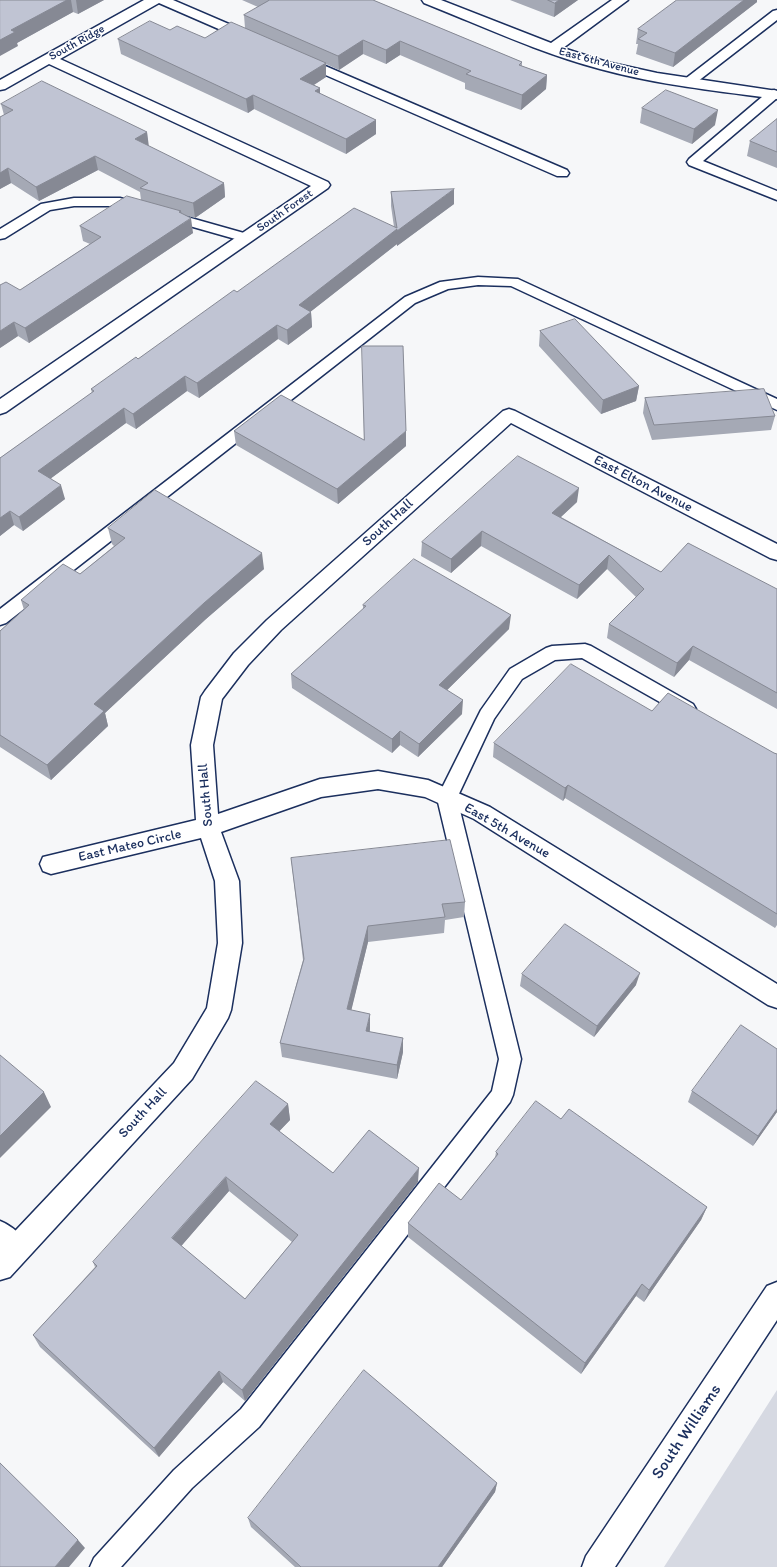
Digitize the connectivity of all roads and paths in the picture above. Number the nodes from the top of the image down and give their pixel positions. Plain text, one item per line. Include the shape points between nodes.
1 (154, 0) edge
2 (163, 0) edge
3 (428, 0) edge
4 (621, 0) edge
5 (777, 14) edge
6 (258, 41) edge
7 (552, 49) junction
8 (294, 56) edge
9 (49, 59) junction
10 (690, 82) junction
11 (0, 86) edge
12 (776, 95) edge
13 (562, 172) dead end
14 (777, 196) edge
15 (0, 235) edge
16 (246, 238) junction
17 (777, 405) edge
18 (0, 408) edge
19 (509, 415) joint
20 (777, 553) edge
21 (0, 618) edge
22 (702, 717) edge
23 (448, 798) junction
24 (208, 827) junction
25 (51, 864) dead end
26 (777, 997) edge
27 (0, 1232) edge
28 (18, 1248) junction
29 (0, 1267) edge
30 (777, 1296) edge
31 (103, 1567) edge
32 (597, 1567) edge

1 - 9 street, South Ridge
2 - 6 lane
3 - 7 street, East 6th Avenue
4 - 7 street
5 - 10 lane
7 - 10 street, East 6th Avenue via 604,66
8 - 13 lane
9 - 11 street, South Ridge
9 - 16 street, South Forest via 322,186
10 - 12 street, East 6th Avenue
12 - 14 lane via 694,162
15 - 16 lane via 46,207 74,202 120,202
16 - 18 street, South Forest
17 - 21 lane via 513,282 478,281 445,285 410,300
19 - 20 street, East Elton Avenue
19 - 24 street, South Hall via 274,625 241,659 212,697 202,745
22 - 23 lane via 585,650 552,653 516,674 487,715
23 - 24 street, East 5th Avenue via 428,789 378,780 320,788
23 - 26 street, East 5th Avenue via 482,813
23 - 31 lane via 510,1059 502,1095 250,1418 183,1479
24 - 25 street, East Mateo Circle
24 - 28 street, South Hall via 227,881 230,943 219,1010 182,1071
27 - 28 lane
28 - 29 street, South Hall
30 - 32 street, South Williams

